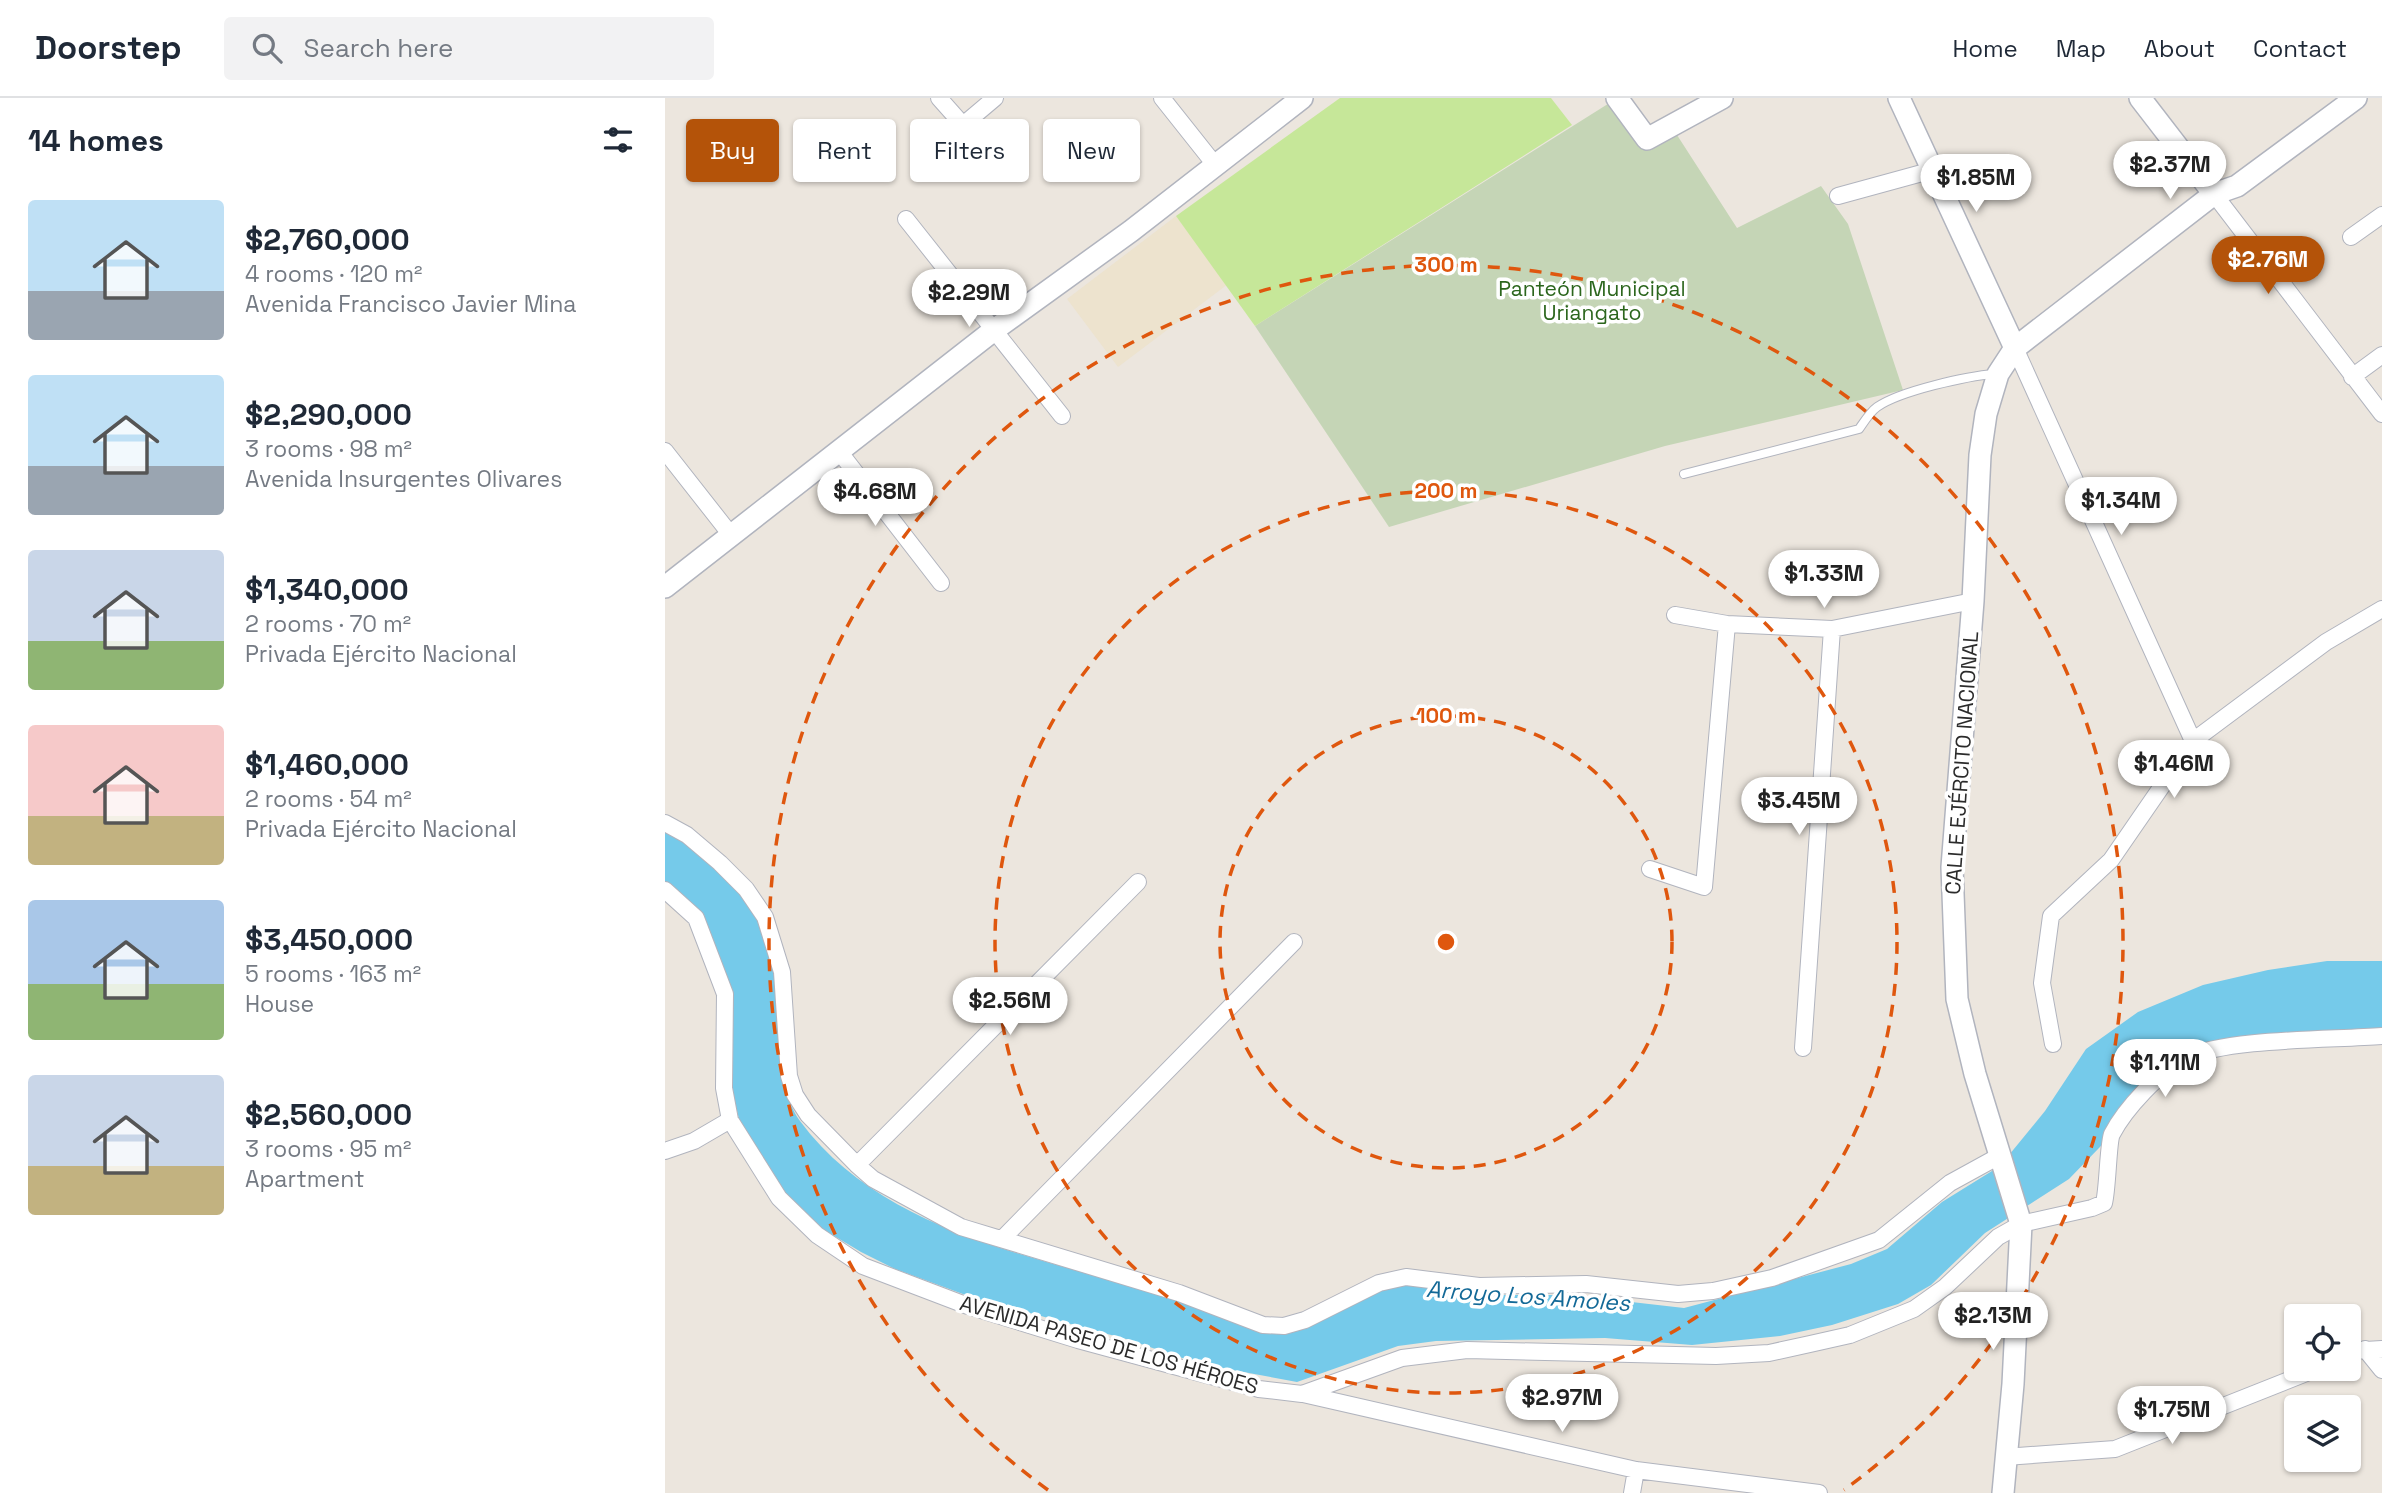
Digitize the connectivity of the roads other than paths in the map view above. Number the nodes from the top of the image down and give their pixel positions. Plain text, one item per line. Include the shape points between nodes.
1 (939, 98) edge
2 (995, 98) edge
3 (1162, 98) edge
4 (1302, 98) edge
5 (1617, 98) edge
6 (1722, 98) edge
7 (1899, 98) edge
8 (2140, 98) edge
9 (2356, 98) edge
10 (1216, 166) junction
11 (1933, 170) junction
12 (2214, 194) junction
13 (1838, 196) dead end
14 (2382, 215) edge
15 (906, 219) dead end
16 (2351, 237) dead end
17 (994, 330) junction
18 (2015, 348) junction
19 (2382, 355) edge
20 (1998, 374) junction
21 (2352, 377) junction
22 (2382, 414) edge
23 (1062, 416) dead end
24 (838, 450) junction
25 (665, 451) edge
26 (1684, 474) dead end
27 (731, 535) junction
28 (941, 583) dead end
29 (665, 587) edge
30 (1973, 601) junction
31 (2382, 609) edge
32 (1675, 615) dead end
33 (1727, 624) junction
34 (1832, 629) junction
35 (2193, 741) junction
36 (665, 823) edge
37 (1650, 869) dead end
38 (1138, 882) dead end
39 (665, 890) edge
40 (1294, 942) dead end
41 (2382, 1036) edge
42 (2053, 1044) dead end
43 (1803, 1048) dead end
44 (730, 1120) junction
45 (665, 1152) edge
46 (2002, 1158) junction
47 (856, 1166) junction
48 (2020, 1217) junction
49 (1002, 1239) junction
50 (2382, 1349) edge
51 (2361, 1350) edge
52 (2361, 1353) edge
53 (2382, 1370) edge
54 (2286, 1381) edge
55 (1302, 1394) junction
56 (2005, 1457) junction
57 (1636, 1470) junction
58 (1632, 1493) edge
59 (1819, 1493) edge
60 (2003, 1493) edge

1 - 2 street via 963,125
3 - 10 street
4 - 10 street
5 - 6 street via 1647,139
7 - 11 street
8 - 12 street
9 - 12 street, CALLE EJÉRCITO NACIONAL via 2237,186
10 - 17 street
11 - 13 street
11 - 18 street
12 - 18 street, CALLE EJÉRCITO NACIONAL
12 - 21 street
14 - 16 street
15 - 17 street
17 - 23 street
17 - 24 street
18 - 20 street, CALLE EJÉRCITO NACIONAL
18 - 35 street
19 - 21 street
20 - 26 lane via 1973,375 1902,396 1875,407 1859,429
20 - 30 street, CALLE EJÉRCITO NACIONAL via 1980,455
21 - 22 street
24 - 27 street
24 - 28 street
25 - 27 street
27 - 29 street
30 - 34 street
30 - 46 street, CALLE EJÉRCITO NACIONAL via 1952,867 1958,999 1975,1074
31 - 35 street via 2326,642
32 - 33 street
33 - 34 street
33 - 37 street via 1704,887
34 - 43 street
35 - 42 street via 2111,860 2051,916 2042,983
36 - 47 street via 720,863 765,917 782,972 789,1076 808,1115
38 - 47 street
39 - 44 street, AVENIDA PASEO DE LOS HÉROES via 696,918 725,994 724,1088
40 - 49 street
41 - 48 street, AVENIDA PASEO DE LOS HÉROES via 2227,1047 2186,1058 2139,1096 2110,1136 2105,1203 2092,1209
44 - 45 street
44 - 55 street, AVENIDA PASEO DE LOS HÉROES via 779,1198 817,1235 863,1266 1077,1340 1259,1389
46 - 48 street, CALLE EJÉRCITO NACIONAL
46 - 49 street via 1950,1183 1879,1240 1772,1278 1713,1291 1651,1293 1586,1284 1489,1287 1406,1278 1379,1283 1284,1326 1263,1325 1191,1297
47 - 49 street via 926,1210
48 - 55 street, AVENIDA PASEO DE LOS HÉROES via 1945,1287 1914,1309 1850,1335 1769,1353 1716,1356 1467,1350 1402,1358
48 - 56 street, CALLE EJÉRCITO NACIONAL
50 - 51 street
52 - 53 street
54 - 56 street via 2115,1449
55 - 57 street
56 - 60 street, CALLE EJÉRCITO NACIONAL
57 - 58 street
57 - 59 street

